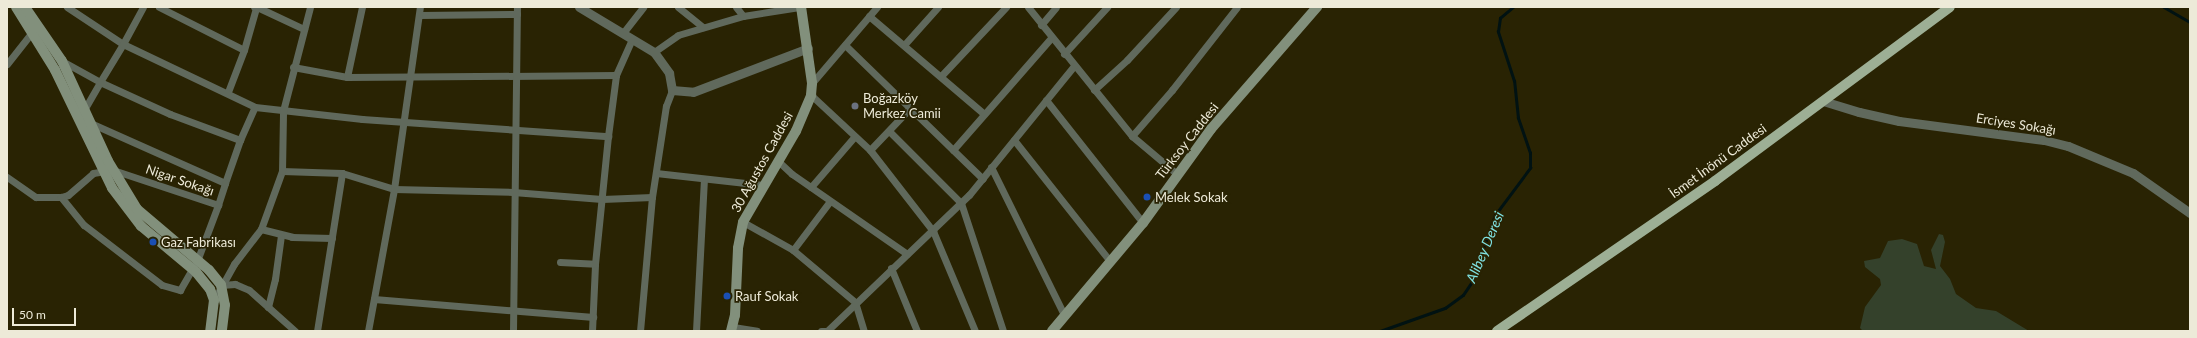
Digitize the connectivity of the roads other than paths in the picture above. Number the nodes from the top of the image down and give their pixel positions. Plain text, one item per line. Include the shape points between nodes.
1 (16, 7) edge
2 (25, 7) edge
3 (67, 7) edge
4 (143, 7) edge
5 (158, 7) edge
6 (255, 7) edge
7 (310, 7) edge
8 (362, 7) edge
9 (579, 7) edge
10 (643, 7) edge
11 (678, 7) edge
12 (736, 7) edge
13 (800, 7) edge
14 (876, 7) edge
15 (938, 7) edge
16 (1006, 7) edge
17 (1028, 7) edge
18 (1056, 7) edge
19 (1108, 7) edge
20 (1176, 7) edge
21 (1317, 7) edge
22 (1950, 7) edge
23 (1234, 8) edge
24 (420, 11) edge
25 (517, 11) edge
26 (743, 16) junction
27 (869, 16) junction
28 (1041, 25) junction
29 (703, 27) junction
30 (304, 29) junction
31 (33, 31) junction
32 (623, 33) junction
33 (1052, 38) junction
34 (632, 39) junction
35 (123, 44) junction
36 (845, 45) junction
37 (904, 45) junction
38 (808, 48) junction
39 (244, 50) junction
40 (654, 52) junction
41 (1064, 54) junction
42 (62, 61) junction
43 (7, 64) edge
44 (1074, 66) junction
45 (293, 67) junction
46 (516, 74) junction
47 (616, 75) junction
48 (410, 76) junction
49 (941, 76) junction
50 (347, 77) junction
51 (100, 82) junction
52 (812, 83) junction
53 (672, 90) junction
54 (1094, 90) junction
55 (228, 92) junction
56 (811, 95) junction
57 (1046, 100) junction
58 (1823, 101) junction
59 (254, 107) junction
60 (909, 109) junction
61 (84, 110) junction
62 (283, 111) junction
63 (983, 113) junction
64 (90, 123) junction
65 (404, 123) junction
66 (514, 131) junction
67 (889, 131) junction
68 (608, 136) junction
69 (855, 136) junction
70 (1132, 136) junction
71 (240, 140) junction
72 (1014, 140) junction
73 (870, 150) junction
74 (952, 150) junction
75 (778, 161) junction
76 (991, 167) junction
77 (102, 170) junction
78 (113, 170) junction
79 (282, 171) junction
80 (342, 173) junction
81 (656, 173) junction
82 (1177, 174) junction
83 (7, 177) edge
84 (704, 179) junction
85 (983, 180) junction
86 (225, 183) junction
87 (763, 185) junction
88 (810, 187) junction
89 (394, 189) junction
90 (513, 192) junction
91 (652, 196) junction
92 (61, 197) junction
93 (602, 199) junction
94 (830, 201) junction
95 (961, 203) junction
96 (218, 206) junction
97 (2190, 213) edge
98 (743, 222) junction
99 (1143, 223) junction
100 (261, 229) junction
101 (933, 231) junction
102 (280, 234) junction
103 (332, 238) junction
104 (793, 250) junction
105 (907, 254) junction
106 (1109, 260) junction
107 (560, 262) dead end
108 (595, 264) junction
109 (194, 265) junction
110 (892, 268) junction
111 (221, 285) junction
112 (374, 299) junction
113 (214, 300) junction
114 (855, 302) junction
115 (268, 307) junction
116 (515, 309) junction
117 (1064, 315) junction
118 (593, 317) junction
119 (732, 329) edge
120 (210, 331) edge
121 (222, 331) edge
122 (295, 331) edge
123 (317, 331) edge
124 (368, 331) edge
125 (513, 331) edge
126 (592, 331) edge
127 (640, 331) edge
128 (696, 331) edge
129 (757, 331) edge
130 (821, 331) edge
131 (827, 331) edge
132 (864, 331) edge
133 (917, 331) edge
134 (975, 331) edge
135 (1003, 331) edge
136 (1052, 331) edge
137 (1497, 331) edge

1 - 31 main road
2 - 42 main road
3 - 35 street
4 - 35 street
5 - 39 street
6 - 30 street
6 - 39 street
7 - 30 street
8 - 50 street
9 - 32 street
10 - 32 street
11 - 29 street
12 - 26 street
13 - 26 street
13 - 38 main road, 30 Ağustos Caddesi
14 - 27 street
15 - 37 street
16 - 49 street
17 - 28 street
18 - 28 street
19 - 41 street
20 - 54 street via 1127,60
21 - 82 main road, Türksoy Caddesi via 1247,86
22 - 58 main road, İsmet İnönü Caddesi
23 - 70 street via 1172,90
24 - 25 street
24 - 48 street
25 - 46 street
26 - 29 street
27 - 36 street
27 - 37 street
28 - 33 street
29 - 40 street via 678,35
30 - 45 street
31 - 43 street
31 - 77 main road via 55,70
32 - 34 street
33 - 41 street
33 - 63 street
34 - 40 street
34 - 47 street
35 - 51 street
35 - 55 street
36 - 52 street
36 - 60 street
37 - 49 street
38 - 52 main road, 30 Ağustos Caddesi
38 - 53 street via 693,92
39 - 55 street
40 - 53 street via 669,74
41 - 44 street
42 - 51 street
42 - 61 main road
44 - 54 street
44 - 57 street
45 - 50 street
45 - 62 street
46 - 47 street
46 - 48 street
46 - 66 street
47 - 68 street
48 - 50 street
48 - 65 street
49 - 63 street
51 - 61 street
51 - 71 street via 170,114
52 - 56 main road, 30 Ağustos Caddesi
53 - 81 street via 666,106
54 - 70 street
55 - 59 street
56 - 69 street
56 - 75 main road, 30 Ağustos Caddesi via 796,131
57 - 72 street
57 - 99 street
58 - 97 street, Erciyes Sokağı via 1899,121 2044,140 2068,146 2133,173
58 - 137 main road, İsmet İnönü Caddesi via 1715,181
59 - 62 street
59 - 71 street, Nigar Sokağı
60 - 67 street
60 - 74 street
61 - 64 main road
62 - 65 street
62 - 79 street
63 - 74 street
64 - 78 main road
64 - 86 street
65 - 66 street
65 - 89 street
66 - 68 street
66 - 90 street
67 - 73 street
67 - 95 street
68 - 93 street
69 - 73 street
69 - 88 street
70 - 82 street
71 - 86 street, Nigar Sokağı
72 - 76 street
72 - 106 street
73 - 101 street
74 - 85 street
75 - 87 main road, 30 Ağustos Caddesi
75 - 88 street
76 - 85 street
76 - 117 street via 1020,221
77 - 78 street, Nigar Sokağı
77 - 92 street via 93,172 68,195
77 - 109 main road via 112,188 141,226
78 - 96 street, Nigar Sokağı
78 - 109 main road via 137,209
79 - 80 street
79 - 100 street
80 - 89 street
80 - 103 street
81 - 84 street
81 - 91 street
82 - 99 main road, Türksoy Caddesi
83 - 92 street via 36,197
84 - 87 street
84 - 128 street
85 - 95 street
86 - 96 street, Nigar Sokağı
87 - 98 main road, 30 Ağustos Caddesi
88 - 94 street
89 - 90 street
89 - 112 street
90 - 93 street
90 - 116 street
91 - 93 street
91 - 127 street
92 - 109 street via 84,225 162,285 180,290
93 - 108 street
94 - 104 street
94 - 105 street
95 - 101 street
95 - 135 street
96 - 109 street
98 - 104 street
98 - 119 main road, 30 Ağustos Caddesi via 738,248
99 - 106 main road, Türksoy Caddesi
100 - 102 street
100 - 111 street
101 - 105 street
101 - 134 street
102 - 103 street
102 - 115 street via 275,279
103 - 123 street
104 - 114 street
105 - 110 street
106 - 117 main road, Türksoy Caddesi
107 - 108 street
108 - 118 street
109 - 111 main road
109 - 113 main road
110 - 114 street
110 - 133 street
111 - 113 street
111 - 115 street via 235,284 248,290
111 - 121 main road via 225,305
112 - 116 street
112 - 124 street
113 - 120 main road
114 - 131 street
114 - 132 street
115 - 122 street
116 - 118 street
116 - 125 street
117 - 136 main road, Türksoy Caddesi
118 - 126 street
119 - 129 street
130 - 131 street

